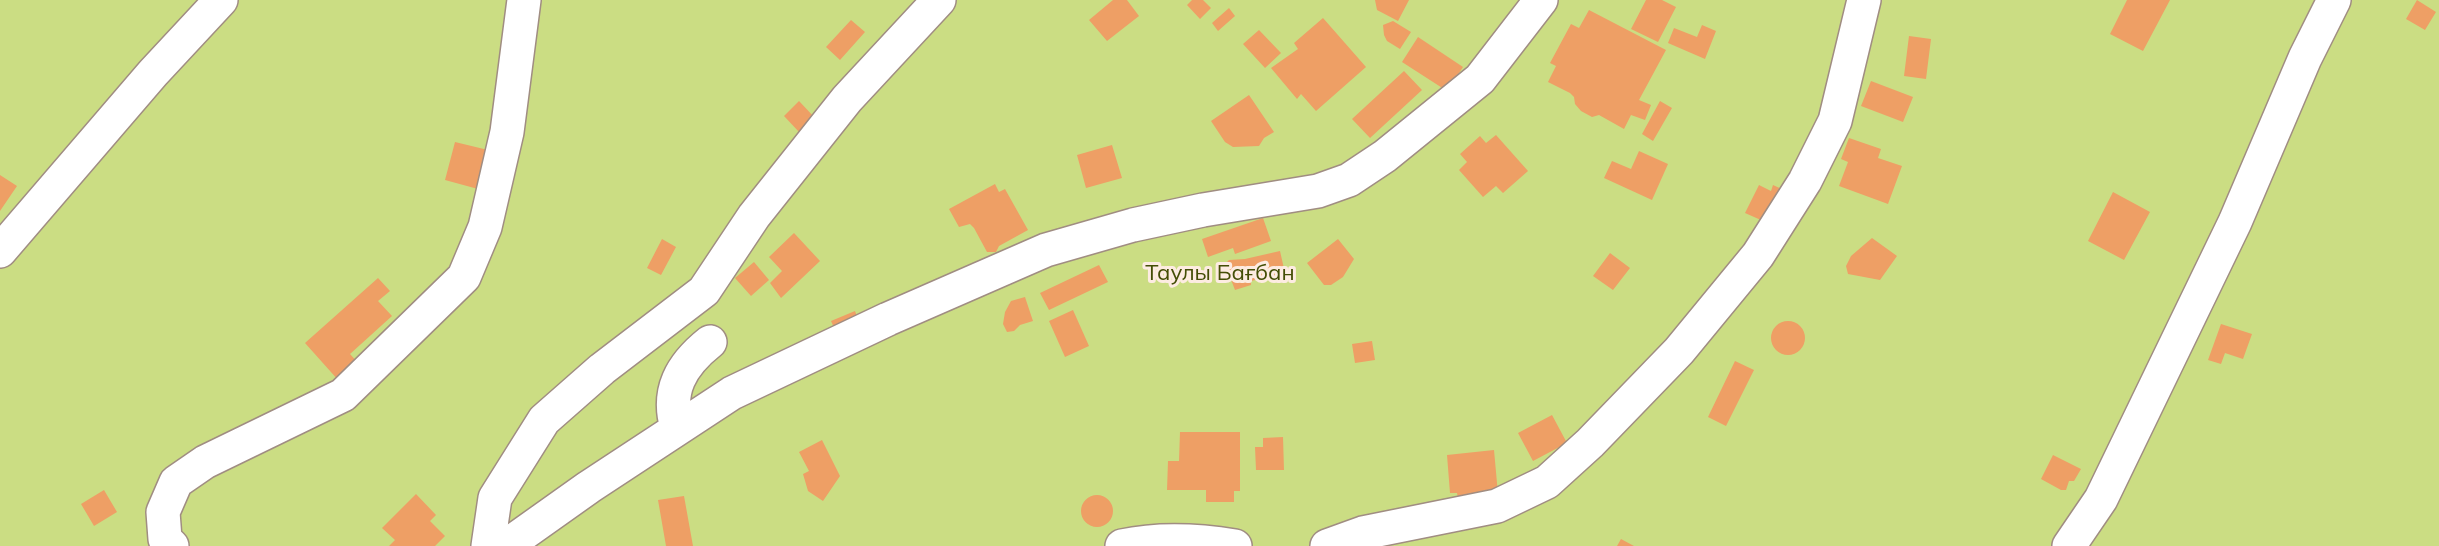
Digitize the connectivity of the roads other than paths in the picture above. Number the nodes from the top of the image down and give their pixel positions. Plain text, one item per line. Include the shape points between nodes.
1 (221, 0) edge
2 (524, 0) edge
3 (939, 0) edge
4 (1541, 0) edge
5 (1864, 0) edge
6 (2334, 0) edge
7 (0, 251) edge
8 (710, 342) dead end
9 (677, 428) junction
10 (172, 546) edge
11 (488, 546) edge
12 (506, 546) edge
13 (1122, 546) edge
14 (1234, 546) edge
15 (1327, 546) edge
16 (2068, 546) edge

1 - 7 street
2 - 10 street via 507,132 485,227 464,277 343,394 205,462 176,482 163,512 165,539
3 - 11 street via 847,99 754,216 704,291 602,369 544,420 495,498
4 - 9 street via 1480,79 1349,180 1318,191 1133,225 1046,250 732,393
5 - 15 street via 1835,121 1805,181 1751,264 1679,351 1590,443 1547,482 1497,506 1363,533
6 - 16 street via 2235,222 2101,499
8 - 9 street via 681,373 674,393
9 - 12 street
13 - 14 street via 1143,541 1208,541

